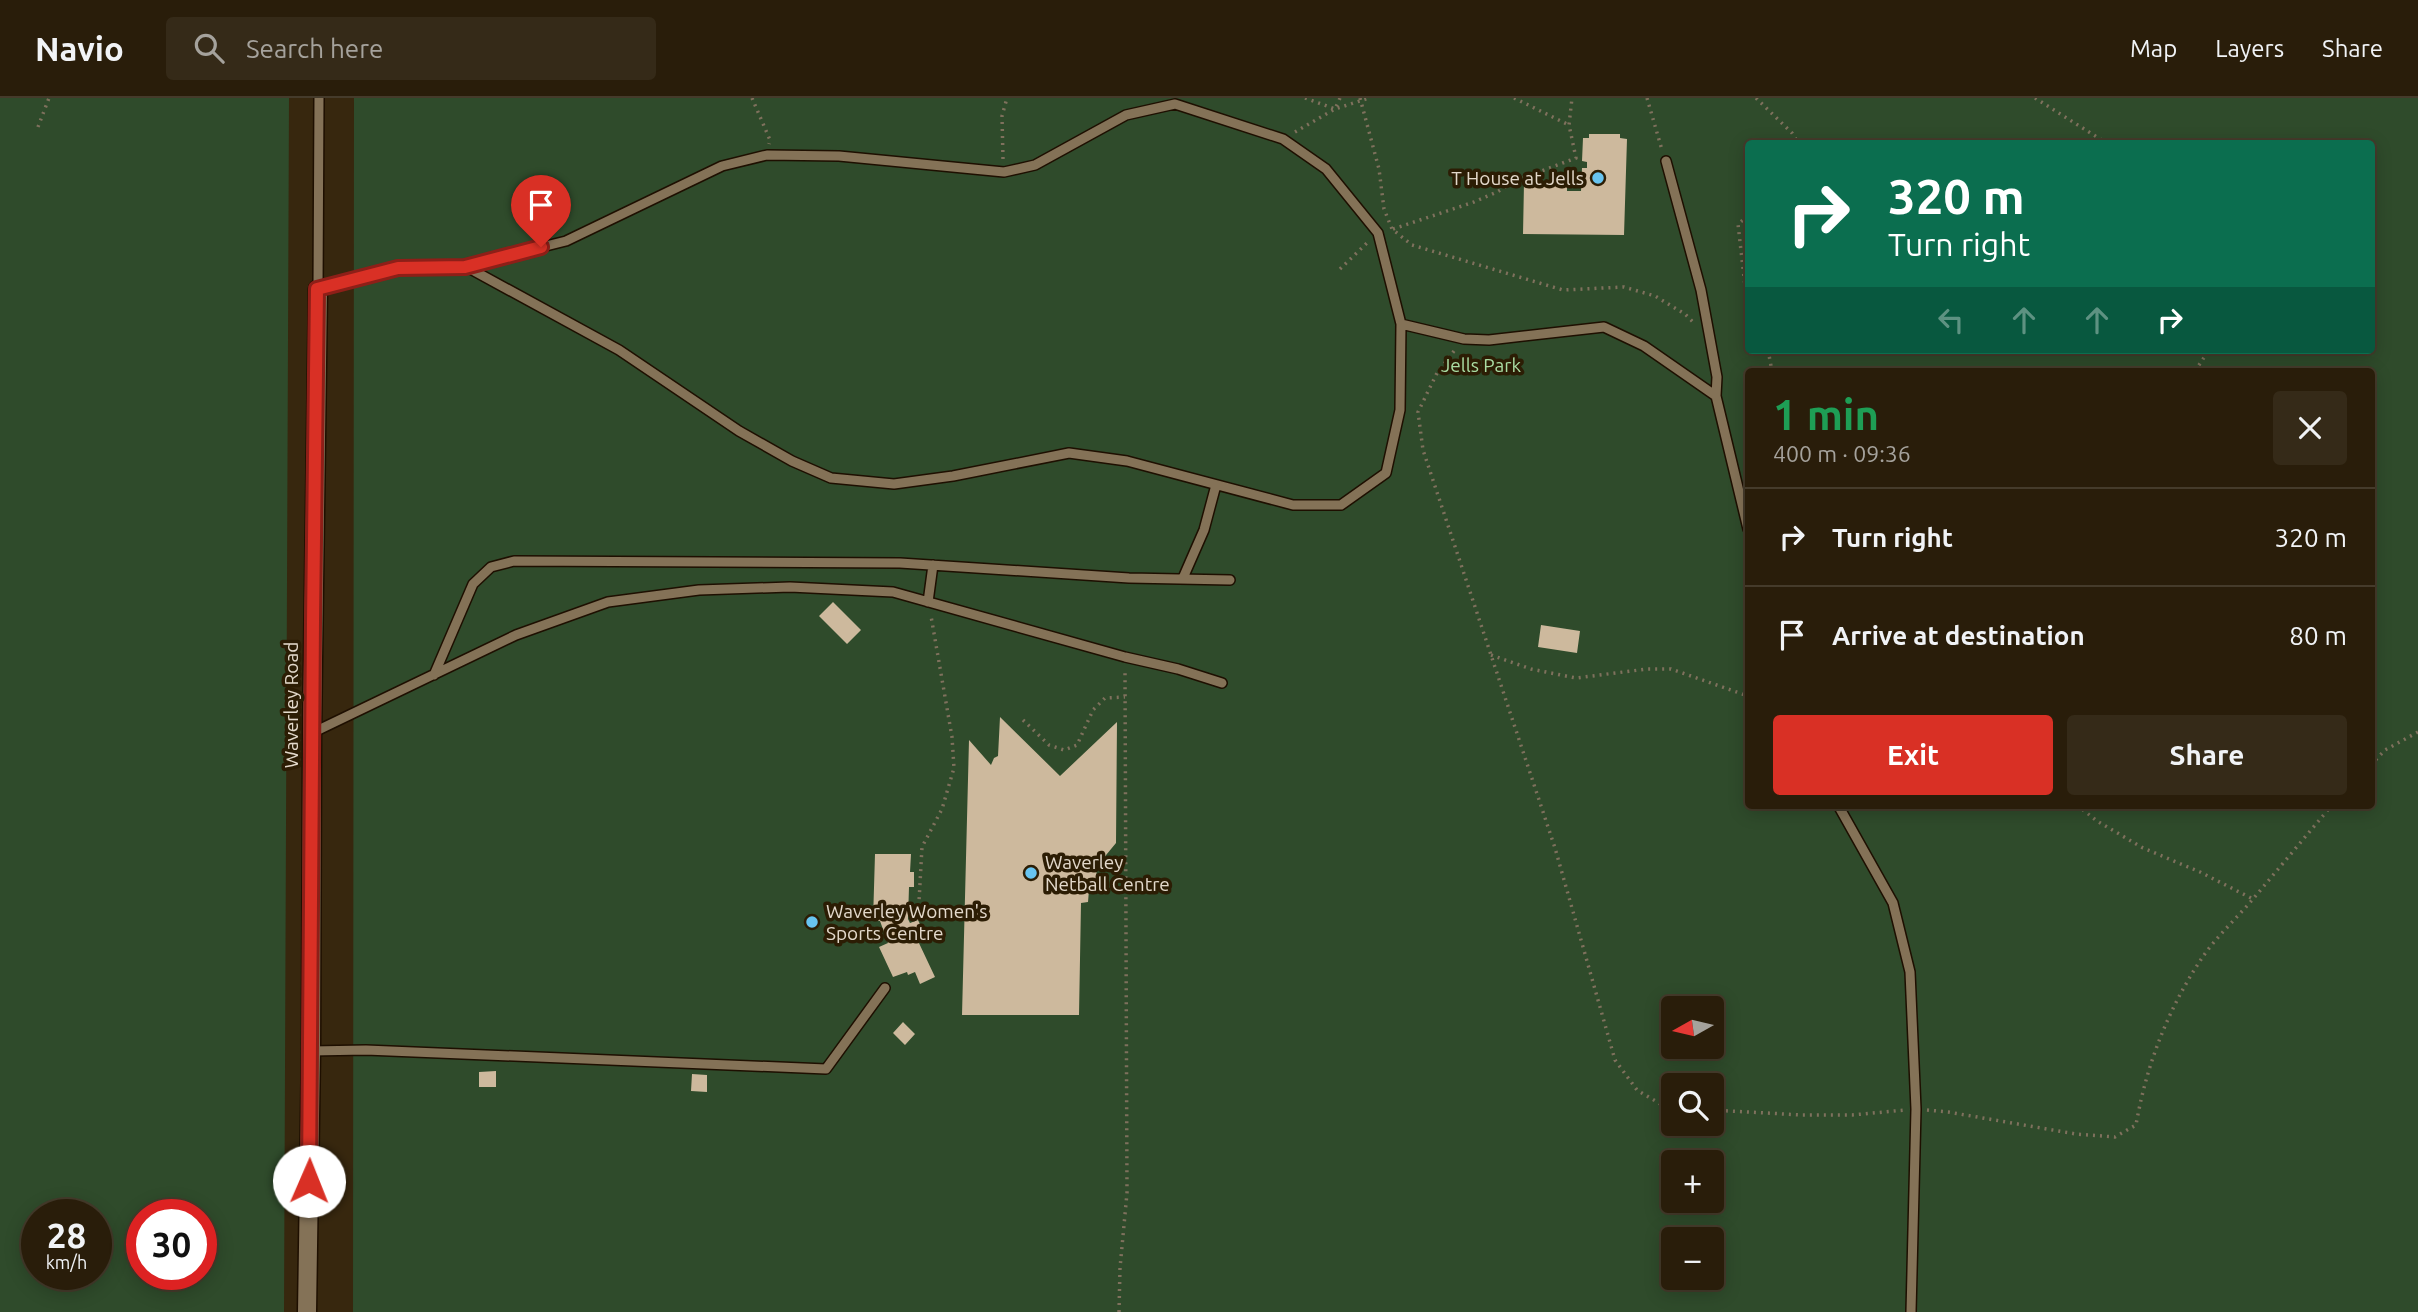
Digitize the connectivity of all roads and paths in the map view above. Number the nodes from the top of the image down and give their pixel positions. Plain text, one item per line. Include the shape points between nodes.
1 (49, 98) edge
2 (319, 98) edge
3 (751, 98) edge
4 (1007, 98) edge
5 (1305, 98) edge
6 (1340, 98) edge
7 (1369, 98) edge
8 (1514, 98) edge
9 (1572, 98) edge
10 (1647, 98) edge
11 (1756, 98) edge
12 (2035, 98) edge
13 (1360, 99) edge
14 (1335, 109) junction
15 (1569, 125) junction
16 (38, 127) dead end
17 (1283, 139) junction
18 (1797, 140) edge
19 (2102, 140) edge
20 (767, 155) junction
21 (1666, 161) joint
22 (1004, 172) junction
23 (1745, 218) edge
24 (1392, 229) junction
25 (1378, 233) junction
26 (465, 267) junction
27 (1340, 269) dead end
28 (1745, 286) edge
29 (317, 289) junction
30 (1401, 324) junction
31 (1710, 338) junction
32 (1464, 339) junction
33 (1716, 396) junction
34 (1216, 485) junction
35 (1745, 517) edge
36 (933, 565) junction
37 (1184, 578) junction
38 (1230, 580) dead end
39 (928, 602) junction
40 (1491, 655) junction
41 (1125, 657) junction
42 (434, 675) junction
43 (1222, 683) dead end
44 (1745, 695) edge
45 (1125, 697) junction
46 (1023, 720) dead end
47 (2418, 732) edge
48 (312, 733) junction
49 (2375, 761) edge
50 (1840, 809) edge
51 (2082, 809) edge
52 (2329, 809) edge
53 (2253, 900) junction
54 (918, 920) dead end
55 (884, 988) dead end
56 (311, 1051) junction
57 (1661, 1104) edge
58 (1916, 1109) junction
59 (1724, 1111) edge
60 (307, 1312) edge
61 (1119, 1312) edge
62 (1910, 1312) edge

1 - 16 path
2 - 29 lane, Waverley Road
3 - 20 path via 770,140
4 - 22 path via 1002,116
5 - 14 path
6 - 14 path
7 - 13 path
8 - 15 path
9 - 15 path
10 - 21 path
11 - 18 path
12 - 19 path
13 - 14 path
13 - 24 path
14 - 17 path
15 - 24 path via 1576,158 1474,202
17 - 22 lane via 1175,104 1126,115 1035,165
17 - 25 lane via 1326,169
20 - 22 lane via 839,156
20 - 26 lane via 722,166 566,240
21 - 31 lane
23 - 28 path via 1738,224
24 - 25 path
24 - 31 path via 1412,245 1563,290 1624,287 1655,296 1685,314
25 - 27 path
25 - 30 lane
26 - 29 lane via 398,268
26 - 34 lane via 618,350 739,431 831,478 894,484 1069,453 1128,461
29 - 48 street, Waverley Road
30 - 32 lane
30 - 34 lane via 1400,410 1385,472 1340,505 1293,505
31 - 33 lane
32 - 33 lane via 1604,327 1644,346
32 - 40 path via 1437,373 1418,412 1423,450
33 - 35 lane
34 - 37 lane
36 - 37 lane via 1129,579
36 - 39 lane
36 - 42 lane via 514,561 491,567 473,584
37 - 38 lane
39 - 41 lane
39 - 42 lane via 893,592 790,587 699,590 608,602 516,635
39 - 54 path via 954,768 942,810 922,847
40 - 44 path via 1576,678 1671,669
40 - 57 path via 1555,848 1615,1060 1637,1090
41 - 43 lane
41 - 45 path
42 - 48 lane
45 - 46 path via 1105,698 1093,710 1077,745 1064,750 1049,745
45 - 61 path via 1127,1193
47 - 49 path
48 - 56 street, Waverley Road
50 - 58 lane via 1893,903 1910,972
51 - 53 path via 2143,848
52 - 53 path
53 - 58 path via 2200,959 2162,1032 2143,1085 2136,1125 2115,1137
55 - 56 lane via 826,1069
56 - 60 street, Waverley Road
58 - 59 path via 1852,1115
58 - 62 lane

